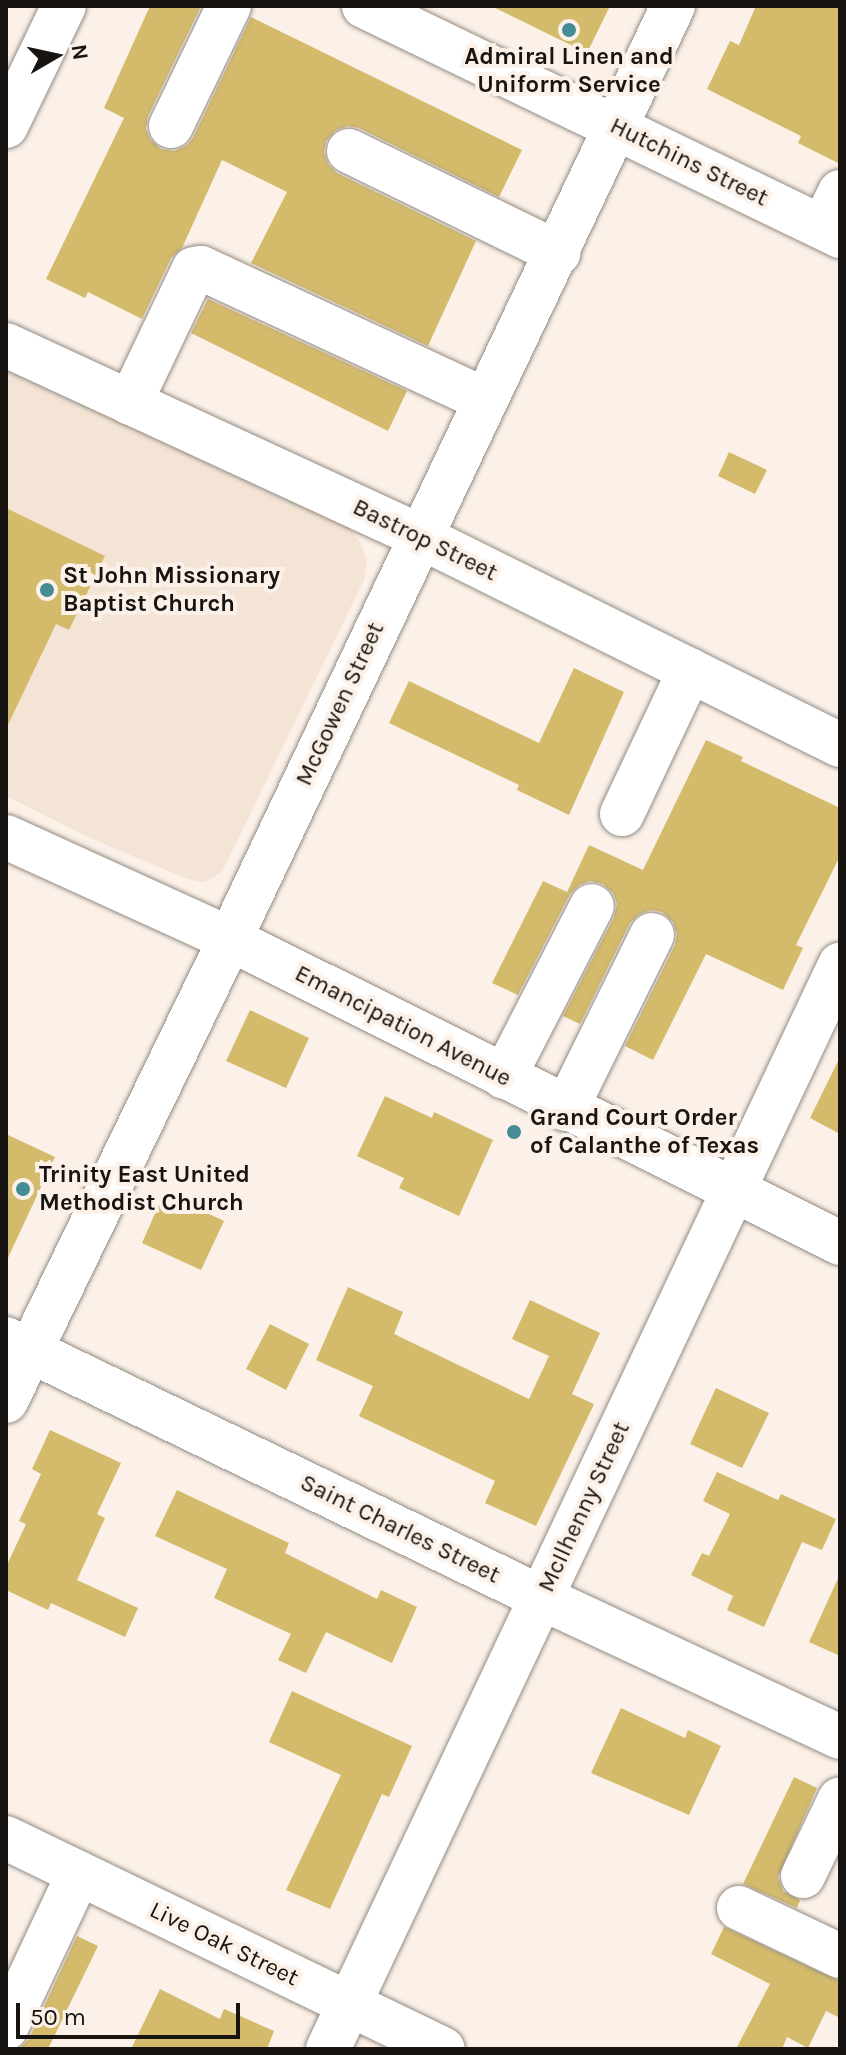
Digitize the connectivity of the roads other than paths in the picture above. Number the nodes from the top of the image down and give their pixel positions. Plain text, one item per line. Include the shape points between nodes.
1 (64, 6) edge
2 (229, 6) edge
3 (364, 6) edge
4 (673, 6) edge
5 (6, 126) edge
6 (171, 126) dead end
7 (617, 127) junction
8 (349, 151) dead end
9 (834, 218) edge
10 (558, 253) junction
11 (6, 345) edge
12 (486, 400) junction
13 (130, 403) junction
14 (419, 536) junction
15 (690, 670) junction
16 (840, 745) edge
17 (622, 814) dead end
18 (6, 837) edge
19 (592, 906) dead end
20 (652, 935) dead end
21 (230, 939) junction
22 (840, 965) edge
23 (504, 1077) junction
24 (566, 1109) junction
25 (733, 1192) junction
26 (840, 1243) edge
27 (18, 1344) edge
28 (6, 1401) edge
29 (542, 1598) junction
30 (840, 1737) edge
31 (840, 1799) edge
32 (6, 1838) edge
33 (79, 1873) junction
34 (803, 1876) dead end
35 (739, 1908) dead end
36 (840, 1956) edge
37 (351, 2005) junction
38 (6, 2028) edge
39 (328, 2049) edge
40 (443, 2049) edge

1 - 5 street
2 - 6 street
3 - 7 street, Hutchins Street
4 - 7 street, McGowen Street
7 - 9 street, Hutchins Street
7 - 10 street, McGowen Street
8 - 10 street
10 - 12 street, McGowen Street
11 - 13 street, Bastrop Street
12 - 13 street via 201,268 194,269
12 - 14 street, McGowen Street
13 - 14 street, Bastrop Street
14 - 15 street, Bastrop Street
14 - 21 street, McGowen Street
15 - 16 street, Bastrop Street
15 - 17 street
18 - 21 street, Emancipation Avenue
19 - 23 street
20 - 24 street
21 - 23 street, Emancipation Avenue
21 - 27 street, McGowen Street
22 - 25 street, McIlhenny Street
23 - 24 street, Emancipation Avenue
24 - 25 street, Emancipation Avenue
25 - 26 street, Emancipation Avenue
25 - 29 street, McIlhenny Street
27 - 28 street, McGowen Street
27 - 29 street, Saint Charles Street
29 - 30 street, Saint Charles Street
29 - 37 street, McIlhenny Street
31 - 34 street
32 - 33 street, Live Oak Street
33 - 37 street, Live Oak Street
33 - 38 street
35 - 36 street
37 - 39 street, McIlhenny Street
37 - 40 street, Live Oak Street

